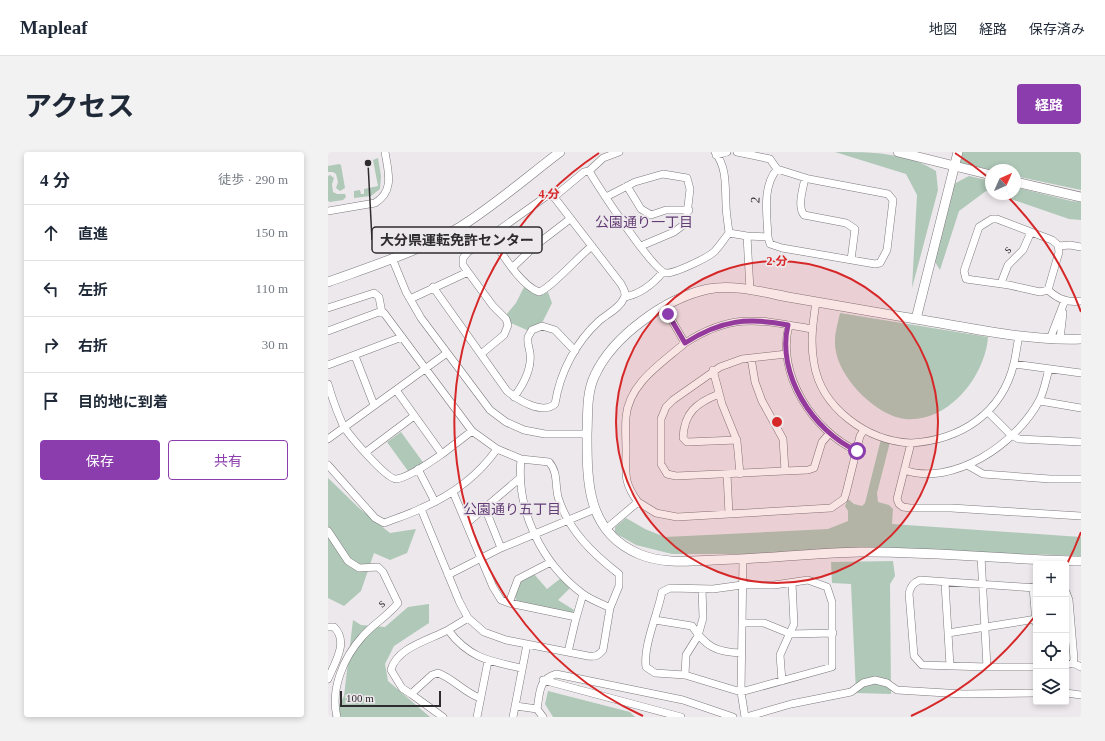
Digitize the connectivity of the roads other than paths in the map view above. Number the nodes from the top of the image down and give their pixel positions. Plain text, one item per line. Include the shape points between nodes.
1 (385, 152) edge
2 (560, 152) edge
3 (619, 152) edge
4 (727, 152) edge
5 (737, 152) edge
6 (898, 152) edge
7 (958, 152) edge
8 (716, 153) edge
9 (954, 166) junction
10 (777, 169) junction
11 (589, 171) junction
12 (985, 174) edge
13 (805, 178) junction
14 (1021, 183) edge
15 (627, 186) junction
16 (554, 197) junction
17 (606, 197) junction
18 (1081, 197) edge
19 (689, 210) junction
20 (328, 211) edge
21 (570, 219) junction
22 (1031, 232) junction
23 (729, 233) junction
24 (490, 236) junction
25 (747, 236) junction
26 (768, 236) junction
27 (592, 246) junction
28 (641, 246) junction
29 (1058, 246) junction
30 (1081, 247) edge
31 (392, 258) junction
32 (851, 260) junction
33 (513, 268) junction
34 (468, 272) junction
35 (663, 272) junction
36 (328, 282) edge
37 (1001, 283) junction
38 (433, 288) junction
39 (750, 290) junction
40 (1048, 290) junction
41 (625, 297) junction
42 (410, 300) junction
43 (1065, 300) junction
44 (1081, 301) edge
45 (816, 302) junction
46 (664, 307) junction
47 (328, 308) edge
48 (382, 313) junction
49 (916, 319) junction
50 (788, 325) junction
51 (812, 329) junction
52 (328, 331) edge
53 (1019, 336) junction
54 (402, 337) junction
55 (1050, 339) junction
56 (1060, 339) junction
57 (1081, 339) edge
58 (685, 343) junction
59 (575, 351) junction
60 (448, 353) junction
61 (481, 354) junction
62 (787, 354) junction
63 (355, 356) junction
64 (751, 358) junction
65 (1014, 364) junction
66 (328, 365) edge
67 (425, 369) junction
68 (1049, 369) junction
69 (713, 370) junction
70 (1081, 373) edge
71 (328, 384) edge
72 (396, 390) junction
73 (719, 394) junction
74 (514, 397) junction
75 (1040, 401) junction
76 (374, 405) junction
77 (1081, 408) edge
78 (988, 412) junction
79 (414, 416) junction
80 (344, 426) junction
81 (864, 430) junction
82 (472, 431) junction
83 (587, 434) junction
84 (829, 434) junction
85 (1011, 435) junction
86 (328, 439) edge
87 (737, 440) junction
88 (1081, 442) edge
89 (911, 443) junction
90 (497, 449) junction
91 (857, 451) junction
92 (366, 452) junction
93 (442, 454) junction
94 (521, 459) junction
95 (328, 465) edge
96 (969, 466) junction
97 (418, 469) junction
98 (904, 470) junction
99 (785, 472) junction
100 (727, 474) junction
101 (740, 474) junction
102 (520, 478) junction
103 (1081, 479) edge
104 (453, 492) junction
105 (434, 502) junction
106 (638, 502) junction
107 (485, 508) junction
108 (421, 509) junction
109 (595, 509) junction
110 (729, 514) junction
111 (1081, 516) edge
112 (568, 520) junction
113 (467, 523) junction
114 (606, 529) junction
115 (328, 531) edge
116 (534, 535) junction
117 (501, 548) junction
118 (980, 556) junction
119 (480, 559) junction
120 (743, 559) junction
121 (1081, 561) edge
122 (552, 562) junction
123 (448, 575) junction
124 (792, 583) junction
125 (945, 583) junction
126 (742, 585) junction
127 (982, 585) junction
128 (1033, 588) edge
129 (702, 589) junction
130 (583, 594) junction
131 (1067, 597) edge
132 (510, 603) junction
133 (610, 608) junction
134 (576, 617) junction
135 (468, 618) junction
136 (1033, 619) edge
137 (655, 620) junction
138 (743, 623) junction
139 (328, 627) edge
140 (984, 627) junction
141 (448, 630) junction
142 (789, 633) junction
143 (833, 633) junction
144 (948, 633) junction
145 (698, 636) junction
146 (527, 644) junction
147 (568, 652) junction
148 (741, 653) junction
149 (488, 661) junction
150 (1070, 664) edge
151 (950, 666) junction
152 (1033, 666) edge
153 (987, 667) junction
154 (1081, 667) edge
155 (521, 668) junction
156 (685, 675) junction
157 (328, 679) edge
158 (543, 680) junction
159 (782, 681) junction
160 (741, 692) junction
161 (1033, 693) edge
162 (1069, 693) edge
163 (411, 694) junction
164 (1081, 695) edge
165 (480, 698) junction
166 (516, 706) junction
167 (537, 709) junction
168 (337, 717) edge
169 (443, 717) edge
170 (477, 717) edge
171 (513, 717) edge
172 (543, 717) edge
173 (681, 717) edge
174 (733, 717) edge
175 (745, 717) edge

1 - 20 street via 390,179 382,198 375,203
2 - 31 street via 461,226 440,238
3 - 11 street via 603,158
4 - 8 street
5 - 10 street via 770,159
6 - 9 street
7 - 9 street
8 - 23 street via 722,161 726,182
9 - 12 street
9 - 49 street
10 - 13 street
10 - 26 street, 2 via 770,178 766,202
11 - 16 street via 584,172
11 - 17 street
13 - 32 street via 801,211 804,215 846,223 855,229
13 - 32 street via 888,194 893,200 887,250 880,263
14 - 18 street
15 - 17 street
15 - 19 street via 641,209 651,215 666,210
15 - 19 street via 663,174 688,178
16 - 21 street
16 - 24 street via 543,196
17 - 28 street
19 - 28 street via 686,223 674,232
21 - 27 street
21 - 33 street via 536,245
22 - 29 street via 1052,240
22 - 37 street, s via 1022,250 1008,265
22 - 37 street via 994,219 979,227 964,276 968,280
23 - 25 street
23 - 35 street via 714,252 667,273
24 - 33 street
24 - 34 street via 463,258 463,265
25 - 26 street
25 - 39 street
26 - 32 street via 770,244 782,248
27 - 33 street via 546,290 539,292 532,289
27 - 41 street via 621,284
28 - 35 street
29 - 30 street
29 - 40 street via 1059,252
31 - 36 street
31 - 42 street
34 - 38 street
34 - 61 street via 506,319 508,325 504,335
35 - 41 street via 646,288 633,296
37 - 40 street via 1040,292
38 - 42 street
38 - 61 street
39 - 45 street
39 - 46 street via 710,289 681,297
40 - 43 street
41 - 59 street via 592,327
42 - 60 street
43 - 44 street
43 - 55 street
43 - 56 street
45 - 49 street
45 - 51 street
46 - 58 street
46 - 83 street via 609,351 594,376 589,398
47 - 48 street via 374,293 379,297
48 - 52 street
48 - 54 street via 390,319
49 - 53 street
50 - 51 street
50 - 58 street via 747,320 723,324
50 - 62 street
51 - 81 street via 814,365 822,386 839,409
53 - 55 street
53 - 65 street
54 - 63 street
54 - 67 street
55 - 56 street
56 - 57 street
58 - 106 street via 648,375 636,388 629,402 626,416 626,476 628,489
59 - 74 street via 564,369 555,404 551,407 535,406
59 - 74 street via 555,330 542,326 532,330 528,337 529,368 523,384
60 - 67 street
60 - 83 street via 486,405 506,422 517,428 539,433
61 - 74 street
62 - 64 street
62 - 84 street via 791,374 801,396
63 - 66 street
63 - 76 street
64 - 69 street via 734,361
64 - 99 street via 755,382 762,401 783,439
65 - 68 street
65 - 78 street via 1004,388
67 - 72 street
67 - 82 street
68 - 70 street
68 - 75 street
69 - 73 street
69 - 100 street via 673,400 664,410 661,419 661,464 663,470 672,476
71 - 80 street
72 - 76 street
72 - 79 street
73 - 87 street
73 - 87 street via 688,413 683,438 687,442
75 - 77 street
75 - 85 street via 1025,422
76 - 80 street
78 - 85 street
78 - 89 street via 963,431 943,439
79 - 92 street
79 - 93 street
80 - 86 street
80 - 92 street
81 - 89 street via 885,439
81 - 91 street
82 - 90 street
82 - 93 street
83 - 109 street via 587,477
84 - 91 street
84 - 99 street via 822,442 814,468
85 - 88 street via 1026,440
85 - 96 street
87 - 101 street
89 - 98 street
90 - 94 street
90 - 104 street via 477,474
91 - 110 street via 844,500 832,508
92 - 97 street via 390,478 396,479
93 - 97 street
94 - 102 street
94 - 112 street via 549,462 555,468 558,497
95 - 108 street via 379,521 384,523
96 - 98 street via 944,473
96 - 103 street via 983,474
97 - 105 street
98 - 111 street via 897,499 903,507
99 - 101 street
100 - 101 street
100 - 110 street
102 - 107 street
102 - 116 street via 526,514
104 - 105 street
104 - 113 street
105 - 108 street
106 - 110 street via 656,514 666,516
106 - 114 street
107 - 113 street
107 - 117 street
108 - 123 street
109 - 112 street
109 - 114 street
112 - 116 street
112 - 133 street via 582,541 603,562 620,574
113 - 119 street
114 - 120 street via 623,545 640,554 659,559
115 - 168 street, s via 348,562 359,568 378,567 383,572 398,603 362,637 346,660 336,688
116 - 117 street
116 - 122 street
117 - 119 street
118 - 120 street via 862,552
118 - 121 street
118 - 127 street
119 - 123 street
119 - 132 street via 501,600
120 - 126 street
122 - 130 street
122 - 132 street via 518,578
123 - 135 street
124 - 126 street
124 - 142 street via 794,624
124 - 143 street via 808,580 827,587 832,602
125 - 127 street
125 - 144 street
125 - 151 street via 920,580 915,582 909,593 914,656 922,664
126 - 129 street
126 - 138 street
127 - 128 street
127 - 140 street
129 - 137 street via 670,588 662,592
129 - 145 street via 703,618
130 - 133 street
130 - 134 street
131 - 150 street via 1074,659
132 - 134 street
133 - 147 street via 600,654 596,657
134 - 147 street
135 - 141 street
135 - 146 street via 484,632
136 - 140 street
137 - 145 street via 692,626
137 - 156 street via 646,667 655,673
138 - 142 street via 764,623
138 - 148 street
139 - 157 street via 334,627 340,634 342,644
140 - 144 street
140 - 153 street
141 - 149 street via 467,650
141 - 163 street via 403,652 393,662 391,670 402,688
142 - 143 street
142 - 159 street via 780,655
143 - 159 street via 832,667
144 - 151 street
145 - 148 street via 710,647 726,653
145 - 156 street via 686,655
146 - 147 street
146 - 155 street
148 - 160 street
149 - 155 street
149 - 165 street
150 - 154 street
151 - 153 street
152 - 153 street
155 - 166 street
156 - 160 street
158 - 167 street
158 - 173 street
158 - 174 street via 556,674 683,700
159 - 160 street
160 - 175 street
161 - 175 street via 963,694 897,690 887,683 875,680 863,683 851,692 791,704
162 - 164 street
163 - 165 street via 432,675 438,673
163 - 169 street
165 - 170 street
166 - 167 street
166 - 171 street
167 - 172 street

